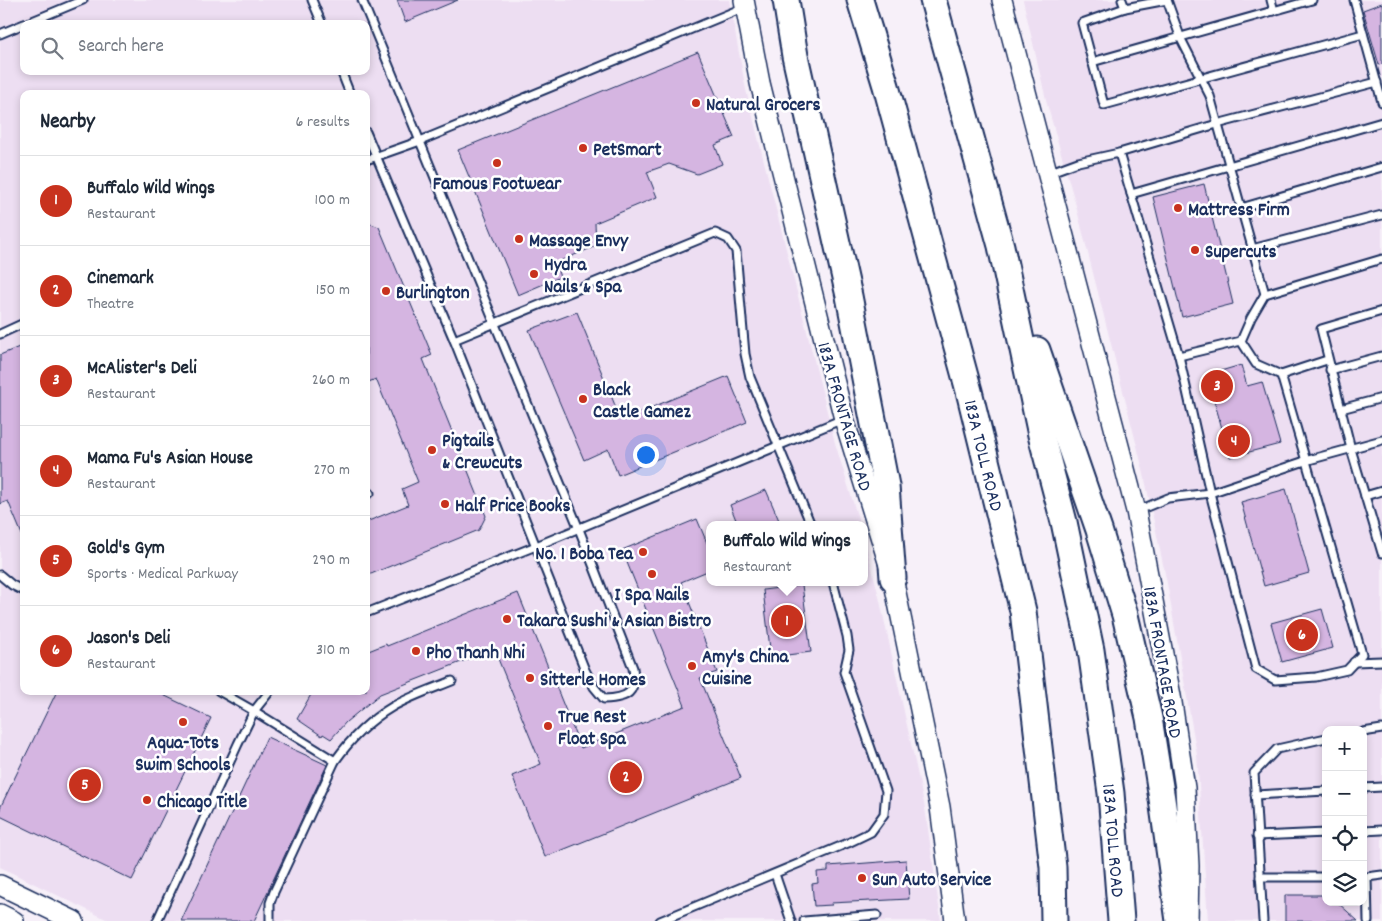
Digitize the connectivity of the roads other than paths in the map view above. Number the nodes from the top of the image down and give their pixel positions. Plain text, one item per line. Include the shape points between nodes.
1 (83, 0) edge
2 (312, 0) edge
3 (362, 0) edge
4 (786, 0) edge
5 (860, 0) edge
6 (933, 0) edge
7 (1002, 0) edge
8 (1122, 0) edge
9 (1167, 0) edge
10 (1271, 0) edge
11 (1312, 0) edge
12 (1354, 0) edge
13 (745, 4) edge
14 (1125, 8) junction
15 (1274, 11) junction
16 (34, 20) edge
17 (320, 20) edge
18 (20, 26) edge
19 (0, 34) edge
20 (1363, 34) junction
21 (1180, 36) junction
22 (1092, 62) junction
23 (343, 75) edge
24 (1201, 78) junction
25 (1377, 82) junction
26 (348, 90) edge
27 (1382, 102) edge
28 (1382, 122) edge
29 (1217, 124) junction
30 (420, 141) junction
31 (370, 142) edge
32 (1119, 154) junction
33 (376, 157) junction
34 (370, 159) edge
35 (1229, 166) junction
36 (1382, 167) edge
37 (1048, 173) junction
38 (1131, 194) junction
39 (1241, 208) junction
40 (1382, 215) edge
41 (1001, 246) junction
42 (1252, 249) junction
43 (1382, 259) edge
44 (1265, 294) junction
45 (1382, 311) edge
46 (494, 324) junction
47 (20, 325) edge
48 (0, 334) edge
49 (454, 340) junction
50 (1241, 341) junction
51 (1179, 356) junction
52 (1382, 356) edge
53 (1327, 360) junction
54 (1330, 370) junction
55 (1281, 375) junction
56 (1382, 398) edge
57 (1341, 409) junction
58 (844, 419) junction
59 (1382, 440) edge
60 (779, 446) junction
61 (1351, 449) junction
62 (1305, 462) junction
63 (1382, 491) edge
64 (1210, 493) junction
65 (1365, 496) junction
66 (1136, 511) junction
67 (809, 521) edge
68 (579, 529) junction
69 (1380, 539) edge
70 (536, 546) junction
71 (1382, 553) edge
72 (0, 575) edge
73 (893, 578) junction
74 (834, 586) edge
75 (20, 588) edge
76 (370, 611) edge
77 (1382, 661) edge
78 (1354, 662) junction
79 (452, 681) dead end
80 (226, 695) edge
81 (267, 695) edge
82 (254, 710) junction
83 (1382, 729) edge
84 (1367, 731) edge
85 (1322, 739) edge
86 (335, 760) junction
87 (1382, 787) edge
88 (1367, 788) edge
89 (1322, 791) edge
90 (1255, 795) junction
91 (1382, 830) edge
92 (1367, 831) edge
93 (1322, 833) edge
94 (1257, 836) junction
95 (775, 874) junction
96 (1382, 875) edge
97 (1260, 877) junction
98 (1322, 877) edge
99 (1367, 877) edge
100 (0, 885) edge
101 (1367, 906) edge
102 (0, 914) edge
103 (877, 915) dead end
104 (14, 921) edge
105 (74, 921) edge
106 (158, 921) edge
107 (270, 921) edge
108 (660, 921) edge
109 (791, 921) edge
110 (804, 921) edge
111 (954, 921) edge
112 (1054, 921) edge
113 (1121, 921) edge
114 (1179, 921) edge
115 (1188, 921) edge
116 (1263, 921) edge
117 (1368, 921) edge

1 - 16 lane
2 - 17 lane
3 - 30 lane
4 - 73 highway via 886,486
5 - 112 highway, 183A TOLL ROAD via 968,391 1023,611 1053,867
6 - 41 highway, 183A TOLL ROAD
7 - 37 main road, 183A FRONTAGE ROAD
8 - 14 lane
9 - 14 lane
9 - 21 lane
10 - 15 lane
11 - 15 lane
12 - 20 lane
13 - 30 lane
13 - 58 main road, 183A FRONTAGE ROAD via 760,83
14 - 22 lane via 1082,23
15 - 21 lane
18 - 19 lane
20 - 24 lane
20 - 25 lane
21 - 22 lane
21 - 24 lane
22 - 24 lane via 1104,105
23 - 26 lane
24 - 29 lane via 1210,96
25 - 27 lane
25 - 29 lane
28 - 35 lane
29 - 32 lane
29 - 35 lane
30 - 33 lane
30 - 46 lane
31 - 33 lane
32 - 37 lane via 1078,162
32 - 38 lane
33 - 34 lane
33 - 49 lane
35 - 38 lane
35 - 39 lane
36 - 39 lane
37 - 66 main road, 183A FRONTAGE ROAD
38 - 51 lane
39 - 42 lane
40 - 42 lane
41 - 113 highway, 183A TOLL ROAD via 1091,650 1111,793
41 - 114 highway via 1125,615 1149,718
42 - 44 lane
43 - 44 lane
44 - 50 lane
45 - 53 lane via 1321,329
46 - 49 lane
46 - 60 lane via 715,233 728,239 736,251 750,377
46 - 68 lane
47 - 48 lane
49 - 70 lane
50 - 51 lane
50 - 55 lane via 1256,364
51 - 64 lane
52 - 54 lane
53 - 54 lane
53 - 55 lane
54 - 57 lane
55 - 62 lane
56 - 57 lane
57 - 61 lane
58 - 60 lane
58 - 73 main road, 183A FRONTAGE ROAD
59 - 61 lane
60 - 67 lane
60 - 68 lane
61 - 62 lane
61 - 65 lane
62 - 64 lane
62 - 78 lane via 1362,654
63 - 65 lane
64 - 66 lane via 1168,498
64 - 78 lane via 1256,669 1275,680 1316,677 1347,670
65 - 69 lane
66 - 115 main road, 183A FRONTAGE ROAD via 1185,788
68 - 70 lane
68 - 70 lane via 633,668 636,682 631,692 619,698 604,699 594,687
69 - 71 lane
70 - 76 lane
72 - 75 lane
73 - 111 main road, 183A FRONTAGE ROAD via 940,807
74 - 95 lane via 849,650 844,672 886,790 884,814 871,832
77 - 78 lane
79 - 86 lane via 392,707 358,734
80 - 82 lane
81 - 82 lane
82 - 86 lane
82 - 106 lane
83 - 84 lane
85 - 90 lane via 1277,749 1254,773
86 - 107 lane via 274,892
87 - 88 lane
89 - 90 lane
90 - 94 lane
91 - 92 lane
93 - 94 lane
94 - 97 lane
95 - 108 lane
95 - 109 lane
96 - 99 lane
97 - 98 lane
97 - 116 lane
100 - 105 main road
101 - 117 lane
102 - 104 main road
103 - 110 lane

